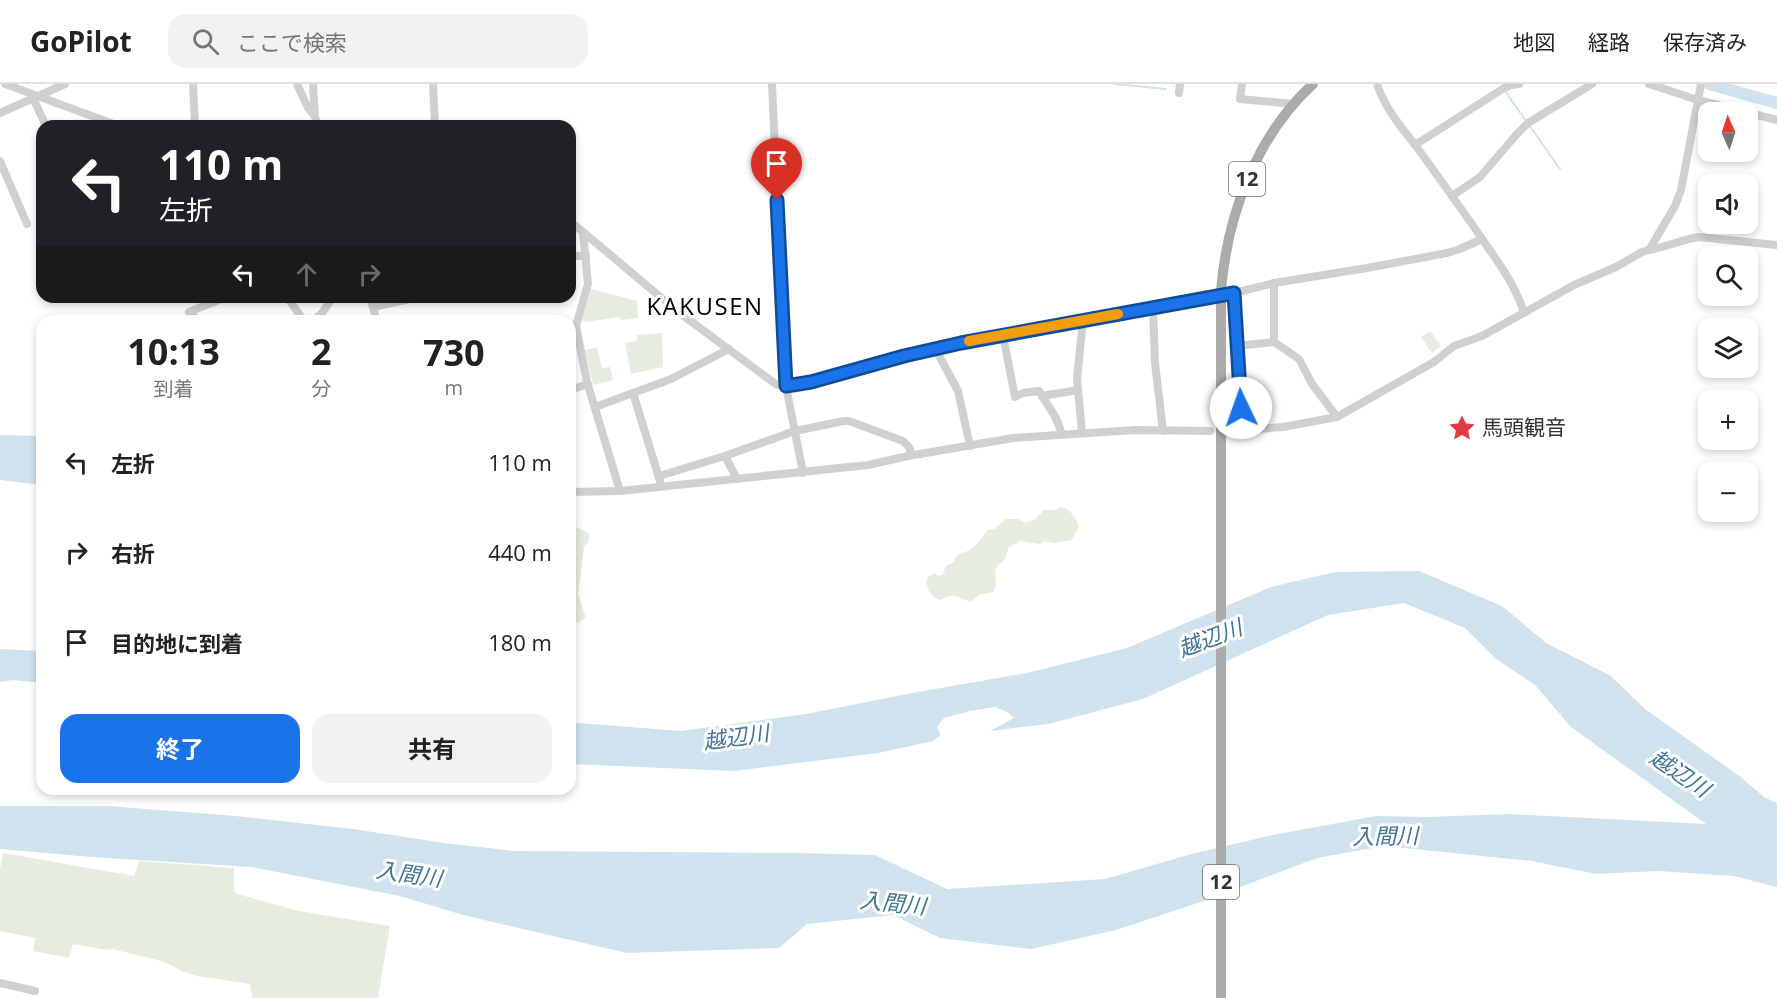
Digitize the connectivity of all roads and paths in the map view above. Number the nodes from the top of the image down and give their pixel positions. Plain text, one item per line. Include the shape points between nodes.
1 (5, 84) edge
2 (65, 84) edge
3 (194, 84) edge
4 (297, 84) edge
5 (313, 84) edge
6 (433, 84) edge
7 (772, 84) edge
8 (1242, 84) edge
9 (1313, 84) edge
10 (1377, 84) edge
11 (1519, 84) edge
12 (1592, 84) edge
13 (1649, 84) edge
14 (1701, 84) edge
15 (36, 97) junction
16 (1698, 98) junction
17 (1294, 104) junction
18 (0, 113) edge
19 (314, 115) junction
20 (44, 120) edge
21 (100, 120) edge
22 (195, 120) edge
23 (316, 120) edge
24 (435, 120) edge
25 (1777, 120) edge
26 (1415, 145) junction
27 (0, 161) edge
28 (1452, 196) junction
29 (27, 224) dead end
30 (576, 226) edge
31 (583, 232) junction
32 (1482, 239) junction
33 (1777, 245) edge
34 (1649, 250) junction
35 (576, 256) edge
36 (585, 256) junction
37 (1274, 283) junction
38 (1234, 293) junction
39 (211, 303) edge
40 (329, 303) edge
41 (372, 303) edge
42 (391, 303) edge
43 (373, 307) junction
44 (1153, 307) junction
45 (1524, 313) junction
46 (193, 315) edge
47 (320, 315) edge
48 (375, 315) edge
49 (1083, 320) junction
50 (1003, 335) junction
51 (1274, 342) junction
52 (1237, 346) junction
53 (935, 348) junction
54 (729, 349) junction
55 (588, 384) junction
56 (786, 386) junction
57 (576, 388) edge
58 (1078, 390) junction
59 (633, 393) junction
60 (1042, 396) junction
61 (595, 407) junction
62 (1337, 417) junction
63 (795, 431) junction
64 (1163, 431) junction
65 (1210, 431) dead end
66 (1082, 432) junction
67 (1062, 434) junction
68 (970, 446) junction
69 (912, 455) junction
70 (725, 456) junction
71 (803, 473) junction
72 (659, 476) junction
73 (737, 479) junction
74 (662, 487) junction
75 (620, 491) junction
76 (576, 492) edge
77 (1, 984) edge
78 (35, 991) dead end
79 (1221, 998) edge

1 - 15 street
2 - 15 street
3 - 22 street
4 - 19 street
5 - 19 street
6 - 24 street
7 - 56 street
8 - 17 street via 1240,99
9 - 17 main road, 12
10 - 26 street via 1388,109
11 - 26 street via 1504,88
12 - 28 street via 1528,123 1480,177
13 - 16 street
14 - 16 street
15 - 18 street
15 - 20 street
15 - 21 street
16 - 25 street
16 - 34 street via 1681,190
17 - 79 main road, 12 via 1246,180 1227,243 1221,295
19 - 23 street
26 - 28 street
27 - 29 street
28 - 32 street
30 - 31 street
31 - 36 street
31 - 54 street
32 - 37 street via 1447,253
32 - 45 street via 1516,292
33 - 34 street via 1698,237
34 - 45 street
35 - 36 street
36 - 55 street via 588,284 576,326
37 - 38 street
37 - 51 street
38 - 44 street
38 - 52 street
39 - 46 street via 189,312
40 - 47 street
41 - 43 street
42 - 43 street
43 - 48 street
44 - 49 street
44 - 64 street
45 - 62 street via 1454,346 1434,362
49 - 50 street
49 - 58 street
50 - 53 street
50 - 60 street via 1015,398 1039,391
51 - 52 street
51 - 62 street via 1299,359
52 - 62 street via 1237,430
53 - 56 street
53 - 68 street via 958,391
54 - 56 street via 777,385
54 - 59 street via 671,379
55 - 57 street
55 - 61 street
56 - 63 street
58 - 60 street
58 - 66 street
59 - 61 street
59 - 72 street
60 - 67 street
61 - 75 street
63 - 69 street via 849,421 903,441
63 - 70 street
63 - 71 street
64 - 65 street
64 - 66 street
66 - 67 street
67 - 68 street
68 - 69 street
69 - 71 street
70 - 72 street
70 - 73 street
71 - 73 street
72 - 74 street
73 - 74 street
74 - 75 street
75 - 76 street
77 - 78 street

